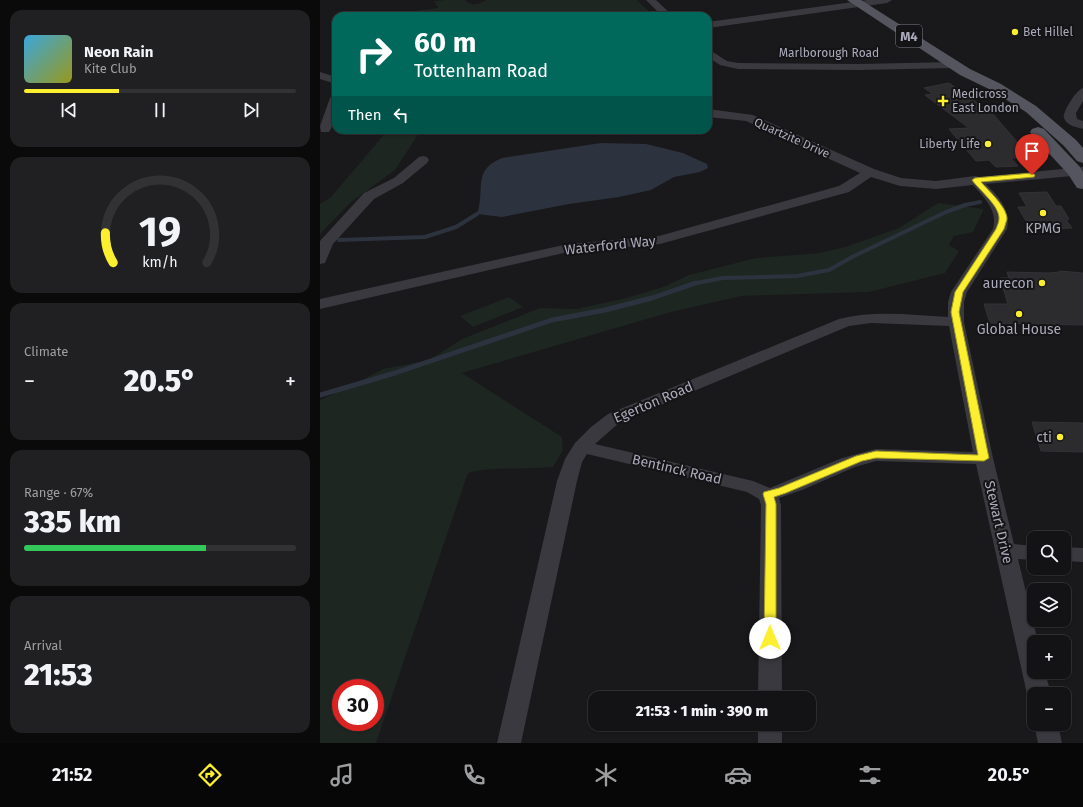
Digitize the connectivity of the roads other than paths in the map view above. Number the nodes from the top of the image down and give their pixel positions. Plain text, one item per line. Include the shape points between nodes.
1 (651, 0) edge
2 (887, 0) edge
3 (856, 2) edge
4 (664, 12) edge
5 (712, 24) edge
6 (712, 55) edge
7 (959, 68) junction
8 (320, 75) edge
9 (332, 80) edge
10 (1083, 91) edge
11 (332, 109) edge
12 (712, 113) edge
13 (1083, 125) edge
14 (325, 129) dead end
15 (1083, 158) edge
16 (423, 160) dead end
17 (871, 173) junction
18 (1080, 176) edge
19 (975, 180) junction
20 (320, 260) edge
21 (320, 304) edge
22 (956, 322) junction
23 (584, 447) junction
24 (984, 458) junction
25 (768, 494) junction
26 (1006, 551) junction
27 (1027, 552) edge
28 (1071, 554) edge
29 (1083, 555) edge
30 (1037, 687) edge
31 (770, 691) edge
32 (770, 731) edge
33 (1047, 731) edge
34 (509, 743) edge
35 (770, 743) edge
36 (1050, 743) edge

1 - 4 street
2 - 3 street
3 - 5 street
3 - 7 main road, M4
6 - 7 street, Marlborough Road via 724,63 738,66
7 - 15 main road, M4 via 1031,109 1070,143
7 - 18 main road, M4 via 1025,120
8 - 9 street
10 - 13 street via 1070,113 1070,118 1073,122
11 - 14 street
12 - 17 street, Quartzite Drive via 749,118
16 - 20 street via 409,173 369,196 326,243
17 - 19 street, Quartzite Drive via 912,184 936,185
17 - 21 street, Waterford Way via 844,189 660,240 568,248
18 - 19 street, Quartzite Drive
19 - 22 street, Stewart Drive via 994,201 1003,218 1000,229 959,292
22 - 23 street, Egerton Road via 856,319 845,322 614,418
22 - 24 street, Stewart Drive
23 - 25 street, Bentinck Road via 754,487
23 - 34 street, Egerton Road via 574,460 567,481
24 - 25 street via 876,455 860,458 782,491
24 - 26 street, Stewart Drive
25 - 31 street via 771,504
26 - 27 street
26 - 30 street, Stewart Drive
28 - 29 street
32 - 35 street
33 - 36 street

